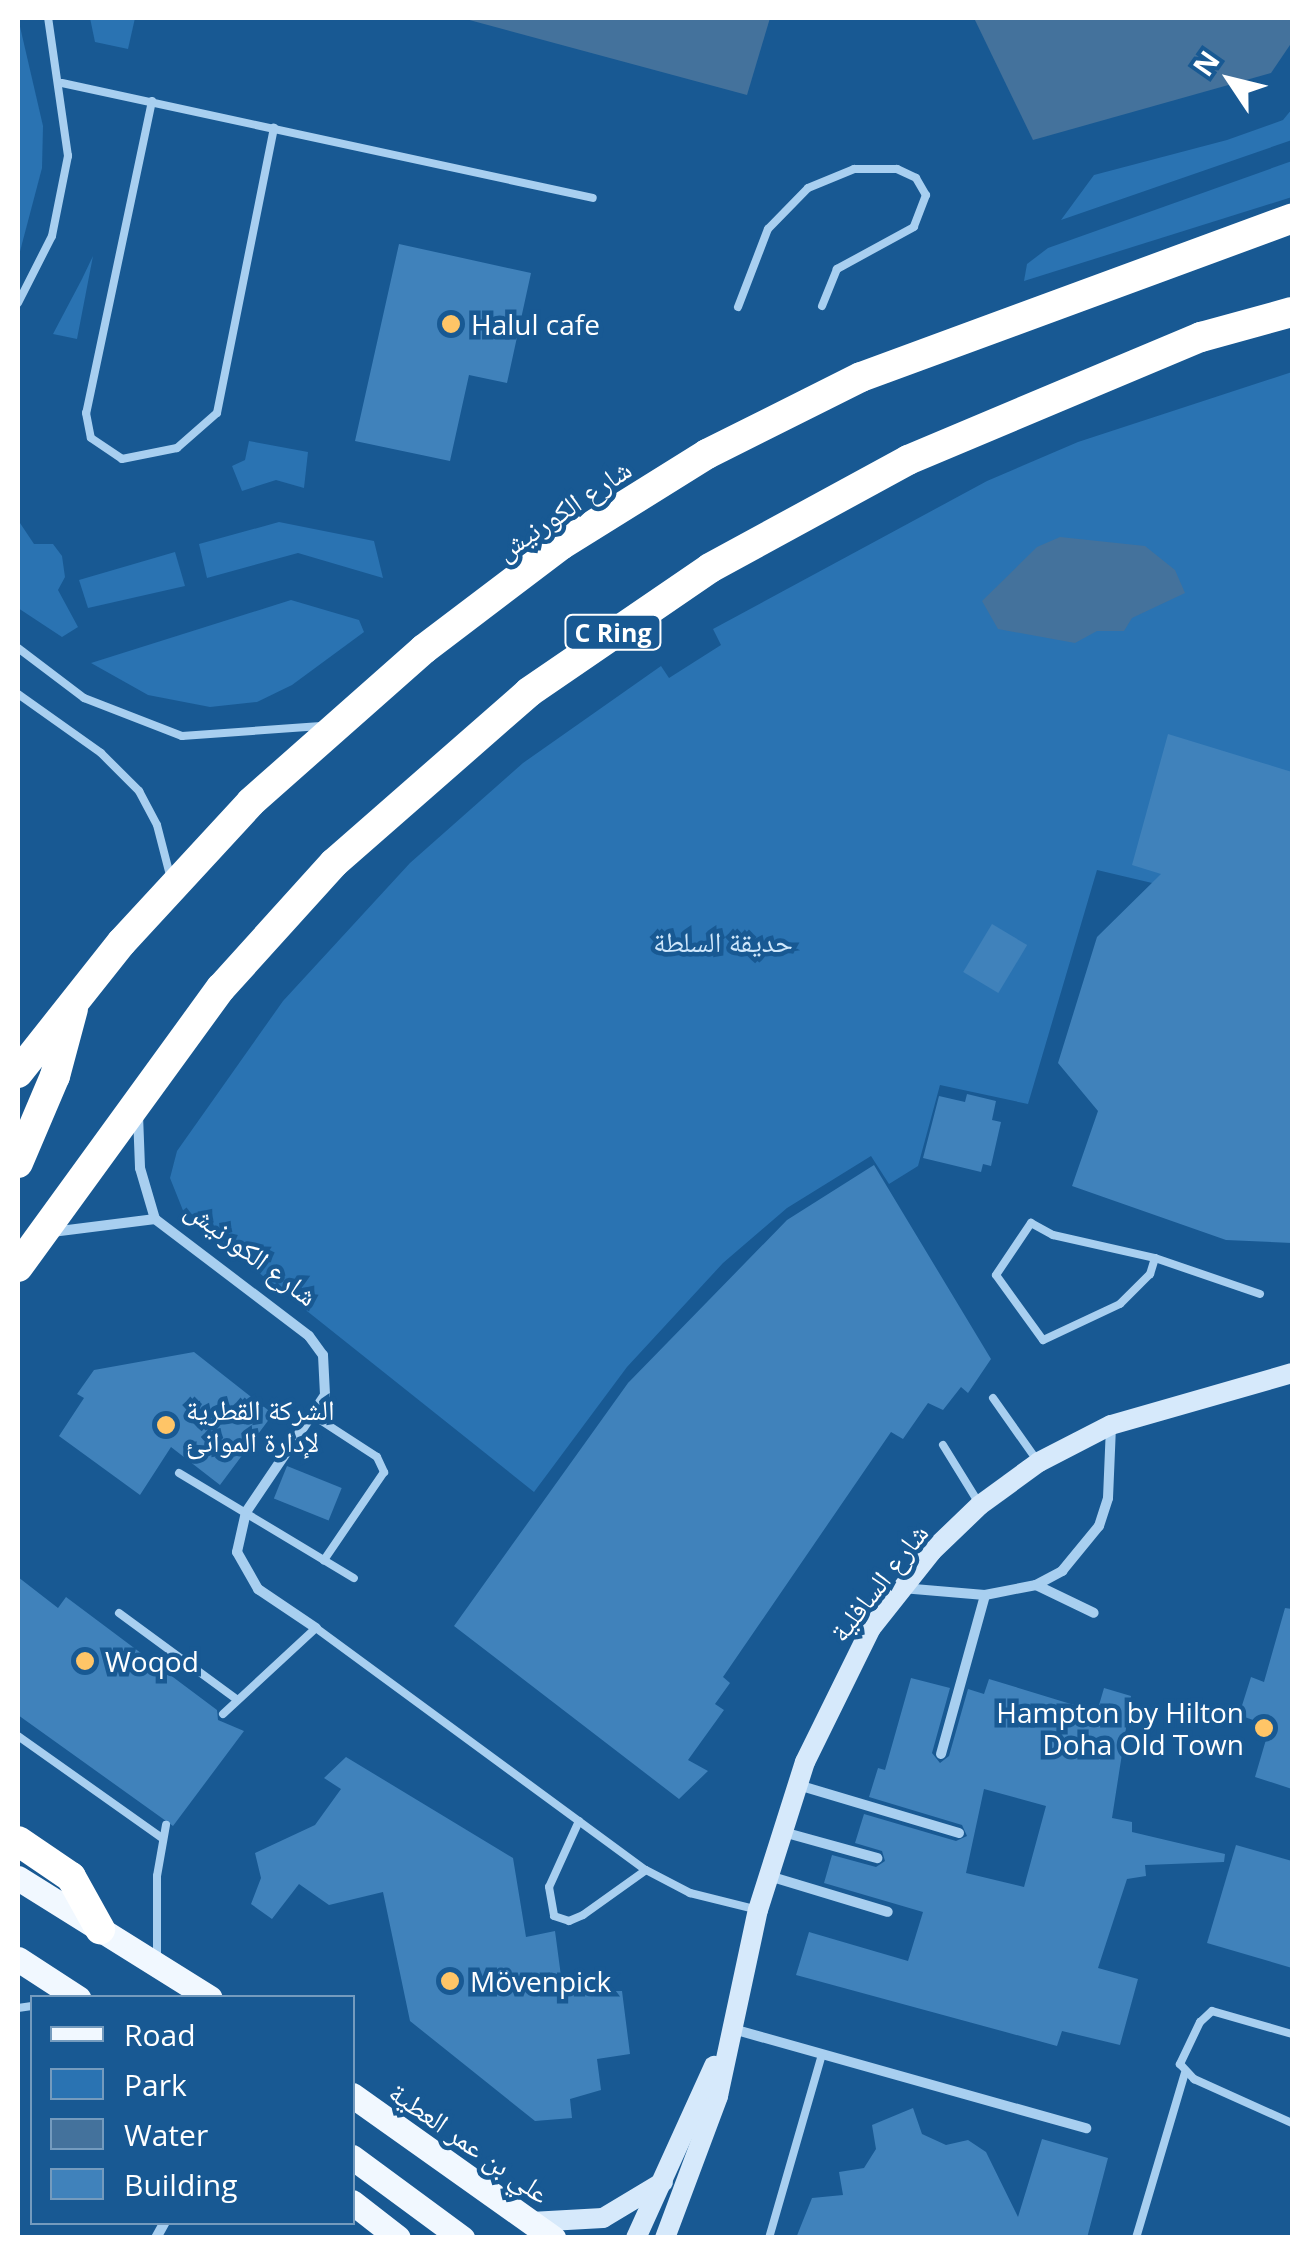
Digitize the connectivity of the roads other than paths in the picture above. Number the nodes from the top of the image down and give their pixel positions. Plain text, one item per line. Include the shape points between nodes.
1 (48, 18) edge
2 (62, 82) junction
3 (152, 101) junction
4 (274, 128) junction
5 (593, 198) dead end
6 (1292, 218) edge
7 (18, 302) edge
8 (822, 306) dead end
9 (738, 308) dead end
10 (1283, 321) edge
11 (18, 648) edge
12 (18, 694) edge
13 (336, 724) junction
14 (172, 885) junction
15 (74, 1001) junction
16 (18, 1072) edge
17 (142, 1089) junction
18 (18, 1163) edge
19 (154, 1220) junction
20 (38, 1236) junction
21 (1155, 1258) junction
22 (18, 1267) edge
23 (1260, 1294) dead end
24 (1292, 1373) edge
25 (992, 1398) dead end
26 (314, 1416) junction
27 (1111, 1425) junction
28 (943, 1445) dead end
29 (1039, 1462) junction
30 (179, 1474) dead end
31 (980, 1505) junction
32 (246, 1512) junction
33 (324, 1560) junction
34 (354, 1578) dead end
35 (1036, 1585) junction
36 (901, 1588) junction
37 (985, 1594) junction
38 (119, 1613) dead end
39 (1094, 1614) dead end
40 (316, 1628) junction
41 (236, 1699) junction
42 (223, 1714) dead end
43 (18, 1736) edge
44 (941, 1754) dead end
45 (798, 1785) junction
46 (579, 1821) junction
47 (166, 1825) dead end
48 (783, 1832) junction
49 (959, 1834) dead end
50 (162, 1838) junction
51 (18, 1840) edge
52 (877, 1858) dead end
53 (646, 1870) junction
54 (769, 1876) junction
55 (18, 1878) edge
56 (758, 1910) junction
57 (888, 1912) dead end
58 (100, 1929) junction
59 (18, 1959) edge
60 (157, 1963) junction
61 (73, 1995) edge
62 (205, 1995) edge
63 (732, 2029) junction
64 (1292, 2034) edge
65 (822, 2054) junction
66 (1185, 2073) junction
67 (355, 2097) edge
68 (1292, 2123) edge
69 (1086, 2128) dead end
70 (355, 2158) edge
71 (669, 2178) junction
72 (688, 2190) junction
73 (355, 2204) edge
74 (542, 2230) edge
75 (398, 2238) edge
76 (462, 2238) edge
77 (636, 2238) edge
78 (665, 2238) edge
79 (680, 2238) edge
80 (769, 2238) edge
81 (1136, 2238) edge

1 - 2 lane
2 - 3 lane
2 - 7 lane via 68,156 63,196 52,236
3 - 4 lane
3 - 4 lane via 86,413 91,438 122,458 177,448 217,413
4 - 5 lane
6 - 13 highway, شارع الكورنيش via 861,377 707,454 561,545
8 - 9 lane via 837,269 914,227 926,195 916,178 897,169 864,168 830,174 808,188 768,229
10 - 17 highway, C Ring via 1201,337 908,460 799,515 616,631 441,764 334,863 220,988
11 - 13 lane via 84,698 182,736
12 - 14 lane via 100,752 139,791 157,825
13 - 14 highway, شارع الكورنيش
14 - 15 highway, شارع الكورنيش
15 - 16 highway, شارع الكورنيش
15 - 18 highway via 55,1076
17 - 19 street, شارع الكورنيش via 140,1168
17 - 20 highway, C Ring
19 - 20 street, شارع الكورنيش
19 - 26 street, شارع الكورنيش via 310,1336 328,1374
20 - 22 highway, C Ring
21 - 21 lane via 1053,1234 1031,1222 996,1275 1044,1340 1120,1304 1150,1274
21 - 23 lane
24 - 27 street, شارع السافلية
25 - 29 lane
26 - 32 street, شارع الكورنيش
26 - 33 lane via 377,1457 384,1472
27 - 29 street, شارع السافلية
27 - 35 street via 1108,1498 1099,1526 1062,1571
28 - 31 lane
29 - 31 street, شارع السافلية
30 - 32 lane
31 - 36 street, شارع السافلية
32 - 33 lane
32 - 40 street, شارع الكورنيش via 237,1552 244,1574
33 - 34 lane
35 - 37 street
35 - 39 street
36 - 37 street
36 - 45 street, شارع السافلية via 846,1671
37 - 44 street
38 - 41 lane
40 - 41 lane
40 - 46 lane
41 - 42 lane
43 - 50 lane
45 - 48 street, شارع السافلية
45 - 49 street
46 - 53 lane
46 - 53 lane via 549,1887 554,1916 570,1921 583,1915
47 - 50 lane
48 - 52 street
48 - 54 street, شارع السافلية
50 - 60 lane
51 - 58 highway via 70,1877
53 - 56 lane via 690,1892
54 - 56 street, شارع السافلية
54 - 57 street
55 - 58 main road
56 - 63 street, شارع السافلية
58 - 60 main road
59 - 61 main road
60 - 62 main road
63 - 65 street
63 - 71 street, شارع السافلية
63 - 72 street, شارع السافلية
64 - 66 lane via 1212,2011 1180,2054
65 - 69 street
65 - 80 lane
66 - 68 lane
66 - 81 lane
67 - 74 main road, علي بن عمر العطية
70 - 76 main road
71 - 74 street via 603,2218
71 - 77 street, شارع السافلية
72 - 78 street, شارع السافلية
72 - 79 street
73 - 75 main road

